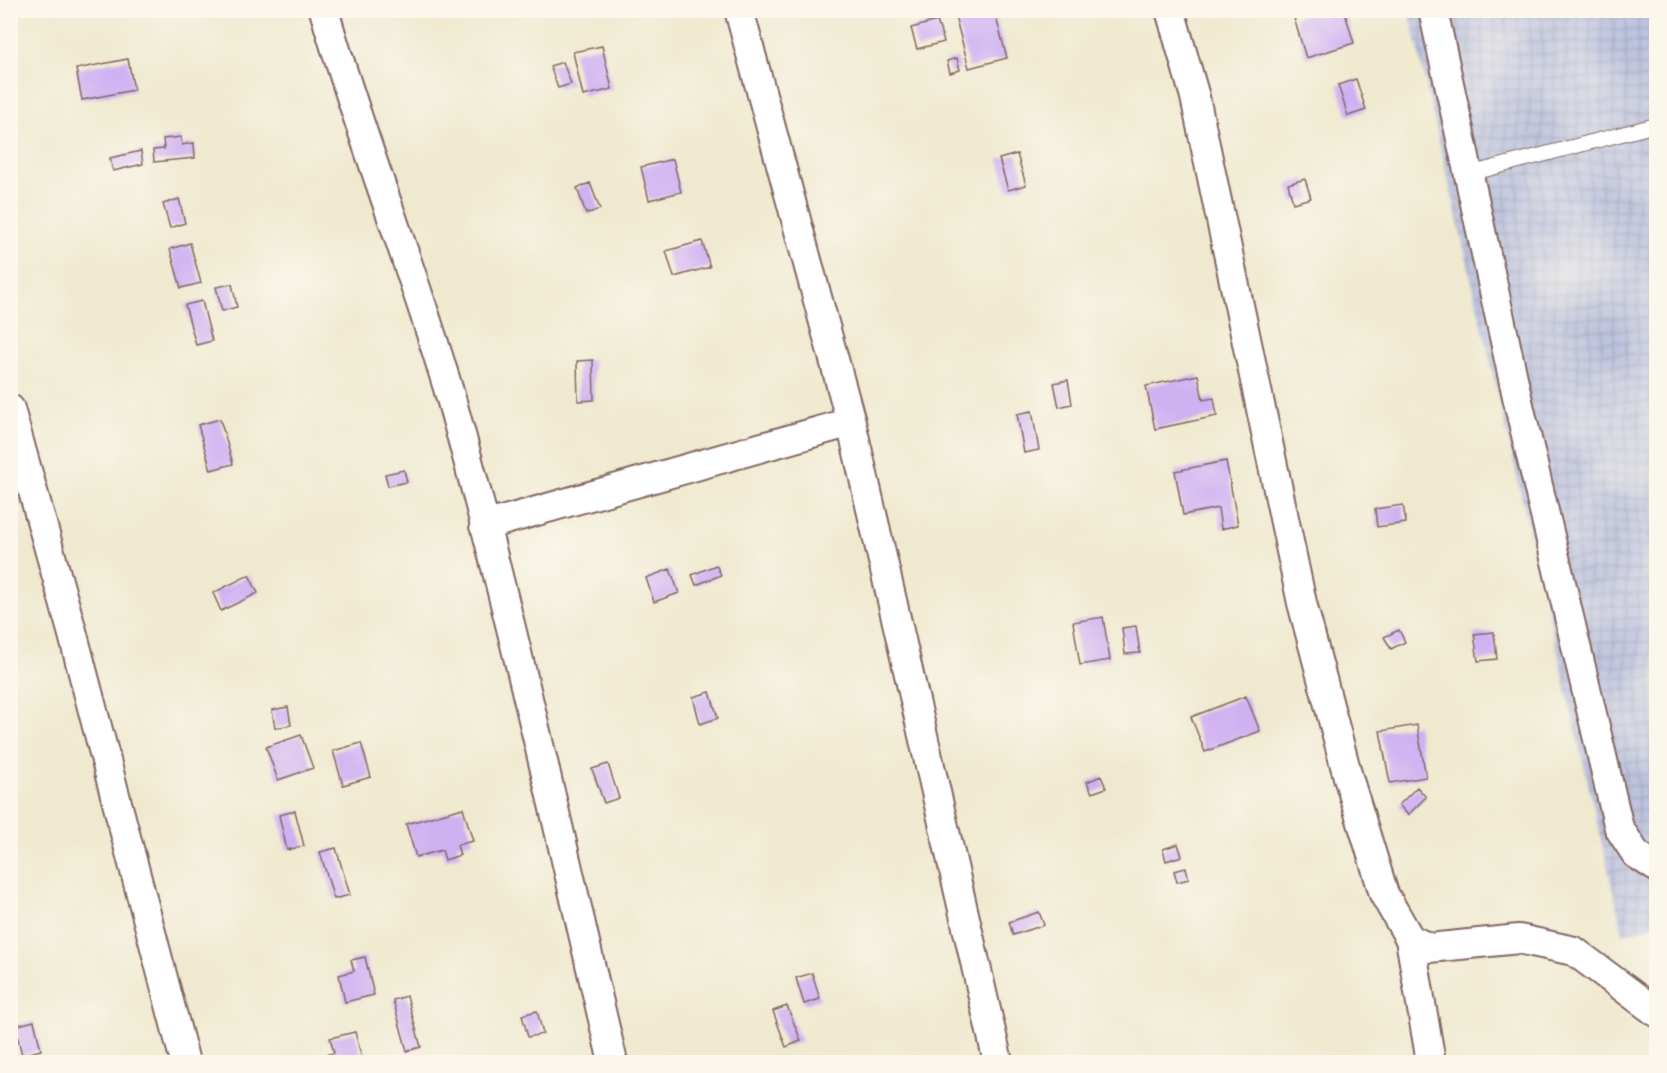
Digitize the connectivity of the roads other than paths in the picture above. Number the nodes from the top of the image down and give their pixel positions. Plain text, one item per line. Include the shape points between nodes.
1 (324, 10) edge
2 (739, 10) edge
3 (1170, 10) edge
4 (1433, 10) edge
5 (1656, 125) edge
6 (1469, 174) junction
7 (10, 409) edge
8 (850, 422) junction
9 (484, 526) junction
10 (1656, 867) edge
11 (1410, 939) junction
12 (1656, 1012) edge
13 (185, 1062) edge
14 (613, 1062) edge
15 (998, 1062) edge
16 (1431, 1062) edge

1 - 9 street via 451,400
2 - 8 street
3 - 11 street via 1195,97 1302,603 1384,894
4 - 6 street
5 - 6 lane
6 - 10 street via 1518,402 1620,828 1636,854
7 - 13 street
8 - 9 street
8 - 15 street
9 - 14 street via 498,571
11 - 12 street via 1429,948 1518,939 1574,951
11 - 16 street

